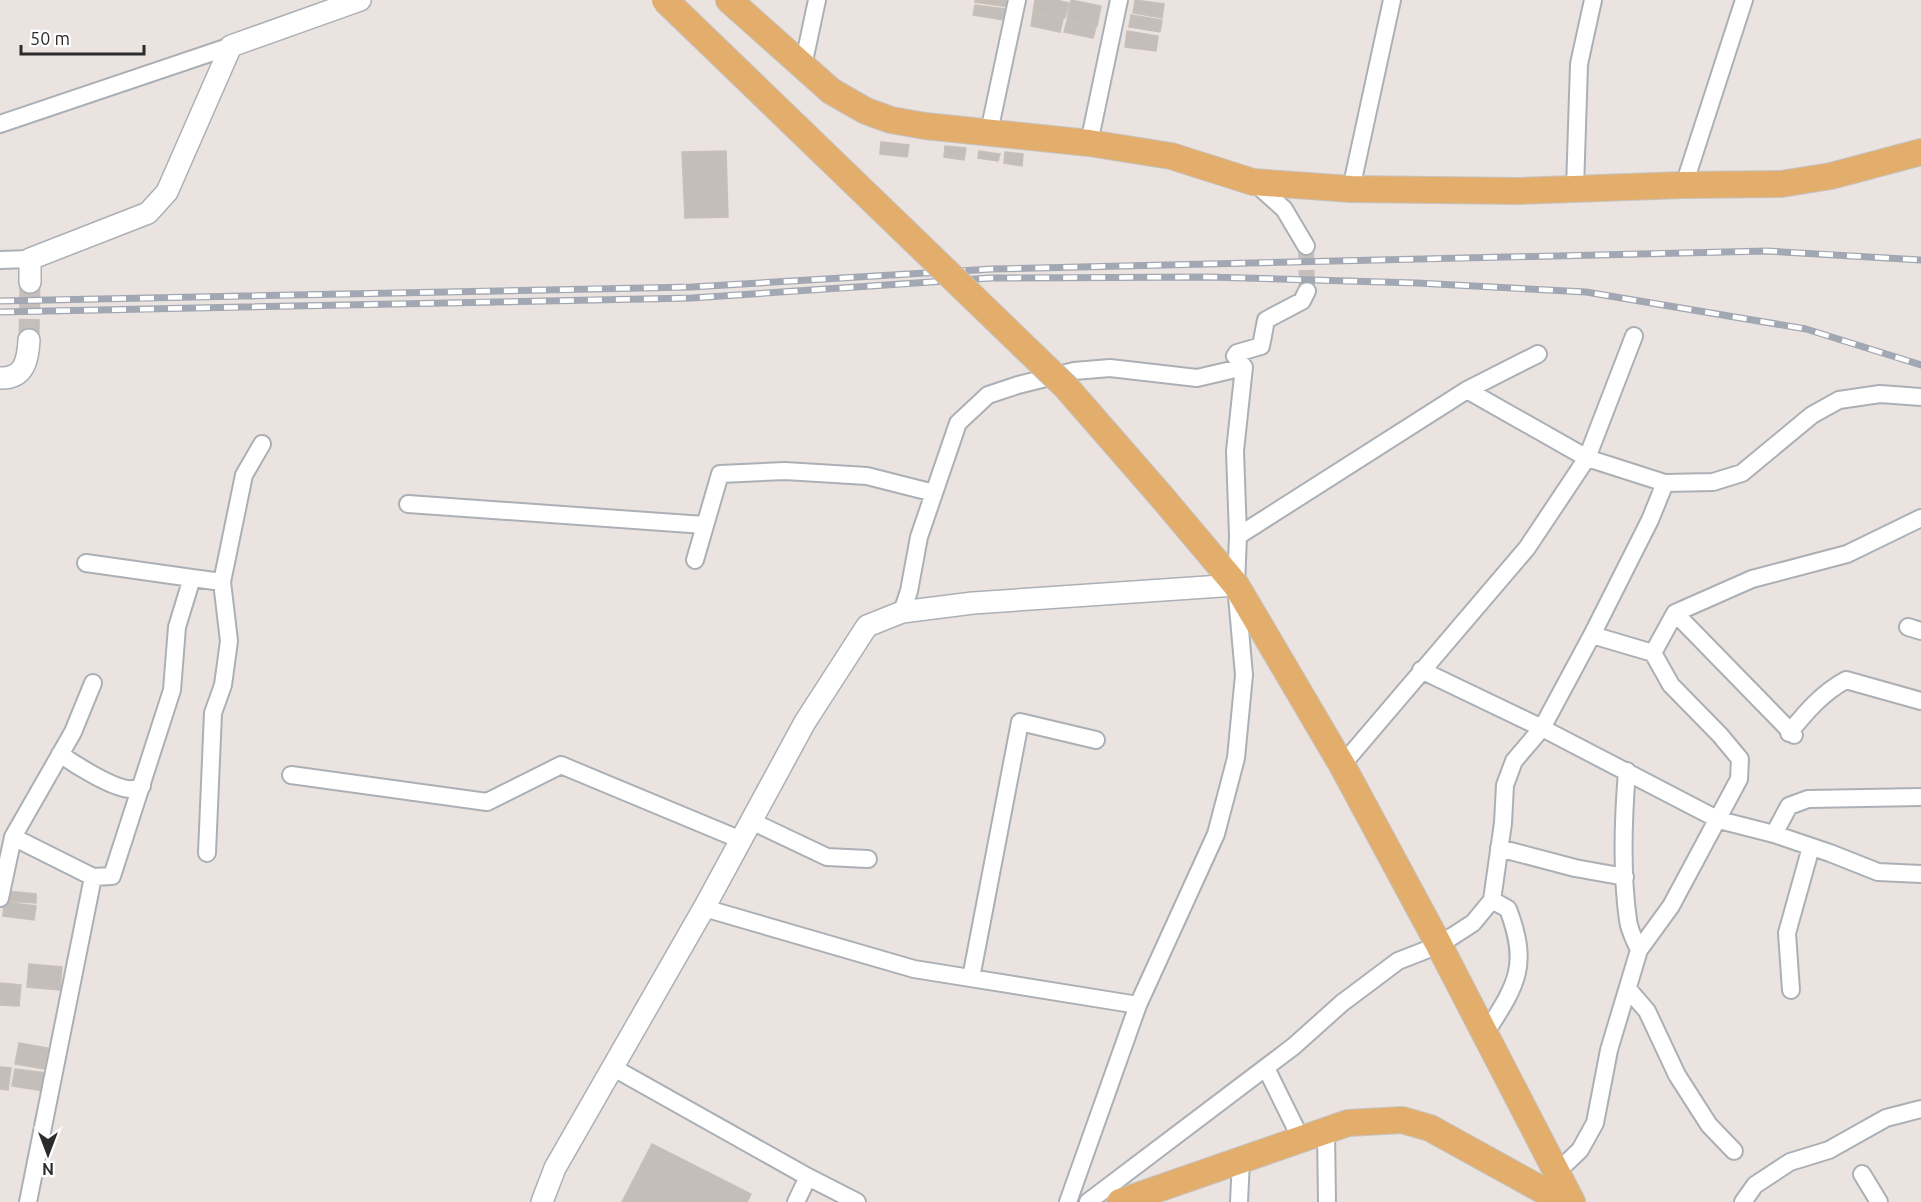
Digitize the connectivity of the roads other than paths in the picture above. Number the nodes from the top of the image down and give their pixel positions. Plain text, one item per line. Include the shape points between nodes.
1 (360, 0) edge
2 (665, 0) edge
3 (729, 0) edge
4 (817, 0) edge
5 (1017, 0) edge
6 (1119, 0) edge
7 (1392, 0) edge
8 (1593, 0) edge
9 (1744, 0) edge
10 (231, 46) junction
11 (803, 66) junction
12 (0, 124) edge
13 (989, 132) junction
14 (1089, 144) junction
15 (1921, 152) edge
16 (1253, 182) junction
17 (1684, 185) junction
18 (1351, 189) junction
19 (1575, 189) junction
20 (1306, 246) tunnel mouth
21 (30, 259) junction
22 (0, 260) edge
23 (30, 282) tunnel mouth
24 (1307, 291) dead end
25 (1634, 336) dead end
26 (29, 340) tunnel mouth
27 (1538, 354) dead end
28 (1245, 367) junction
29 (0, 378) edge
30 (1467, 390) junction
31 (1921, 397) edge
32 (262, 444) dead end
33 (1587, 458) junction
34 (1665, 483) junction
35 (934, 493) junction
36 (408, 504) dead end
37 (1921, 519) edge
38 (704, 525) junction
39 (1238, 536) junction
40 (696, 560) dead end
41 (86, 563) dead end
42 (192, 578) junction
43 (222, 582) junction
44 (1236, 585) junction
45 (902, 612) junction
46 (1675, 613) junction
47 (1592, 635) junction
48 (1653, 653) junction
49 (1421, 670) junction
50 (93, 683) dead end
51 (1921, 701) edge
52 (1542, 728) junction
53 (1095, 740) dead end
54 (60, 754) junction
55 (1342, 765) junction
56 (1627, 771) junction
57 (291, 775) dead end
58 (142, 786) junction
59 (1921, 797) edge
60 (1719, 820) junction
61 (751, 821) junction
62 (1774, 834) junction
63 (14, 837) junction
64 (741, 840) junction
65 (1810, 847) junction
66 (1499, 848) junction
67 (207, 853) dead end
68 (868, 859) dead end
69 (1921, 874) edge
70 (93, 877) junction
71 (1625, 877) junction
72 (0, 898) edge
73 (1492, 900) junction
74 (704, 908) junction
75 (1439, 945) junction
76 (1639, 950) junction
77 (971, 978) junction
78 (1628, 989) junction
79 (1791, 990) dead end
80 (1138, 1005) junction
81 (1485, 1035) junction
82 (612, 1067) junction
83 (1266, 1068) junction
84 (1921, 1109) edge
85 (1326, 1131) junction
86 (1301, 1140) junction
87 (1541, 1143) junction
88 (1734, 1151) dead end
89 (1241, 1160) junction
90 (1506, 1170) junction
91 (1557, 1172) junction
92 (1862, 1174) dead end
93 (808, 1177) junction
94 (1167, 1194) edge
95 (28, 1202) edge
96 (542, 1202) edge
97 (796, 1202) edge
98 (858, 1202) edge
99 (1068, 1202) edge
100 (1088, 1202) edge
101 (1120, 1202) edge
102 (1239, 1202) edge
103 (1328, 1202) edge
104 (1564, 1202) edge
105 (1572, 1202) edge
106 (1743, 1202) edge
107 (1878, 1202) edge

1 - 10 street
2 - 44 main road, bridge via 1066,387
3 - 11 main road
4 - 11 street
5 - 13 street
6 - 14 street
7 - 18 street
8 - 19 street via 1579,64
9 - 17 street
10 - 12 street
10 - 21 street via 167,192 148,213
11 - 13 main road via 831,91 891,120
13 - 14 main road
14 - 16 main road via 1171,156
15 - 17 main road via 1831,176 1781,184
16 - 18 main road
16 - 20 street via 1284,209
17 - 19 main road
18 - 19 main road
21 - 22 street
21 - 23 street
24 - 28 street via 1302,301 1266,320 1261,346 1237,353 1235,356
25 - 33 street
26 - 29 street via 28,359 21,371
27 - 30 street
28 - 35 street via 1197,378 1110,368 1074,371 988,395 958,423
28 - 39 street via 1235,451
30 - 33 street
30 - 39 street
31 - 34 street via 1880,394 1839,400 1812,415 1742,473 1713,482
32 - 43 street via 244,475
33 - 34 street
33 - 49 street via 1527,548
34 - 47 street
35 - 38 street via 867,476 785,471 720,474
35 - 45 street via 919,537
36 - 38 street
37 - 46 street via 1847,554 1752,579
38 - 40 street
39 - 44 street
41 - 42 street
42 - 43 street
42 - 58 street via 177,627 172,690
43 - 67 street via 229,641 223,685 213,713
44 - 45 street via 973,603
44 - 55 main road
44 - 80 street via 1244,675 1236,758 1216,834
45 - 61 street via 867,626 805,722
46 - 48 street
46 - 51 street via 1791,734 1816,701 1846,680
47 - 48 street
47 - 52 street
48 - 60 street via 1671,685 1740,759 1739,779
49 - 52 street
49 - 55 street
50 - 54 street
52 - 56 street
52 - 66 street via 1514,761 1505,785
53 - 77 street via 1020,722
54 - 58 street via 84,771 113,783 132,789
54 - 63 street
55 - 75 main road
56 - 60 street
56 - 71 street via 1623,814
57 - 64 street via 487,802 561,765
58 - 70 street via 112,876
59 - 62 street via 1808,799 1789,806
60 - 62 street
60 - 76 street via 1671,906
61 - 64 street
61 - 68 street via 827,857
62 - 65 street
63 - 70 street
63 - 72 street
64 - 74 street
65 - 69 street via 1878,872
65 - 79 street via 1787,933
66 - 71 street
66 - 73 street
70 - 95 street
71 - 76 street via 1628,922
73 - 75 street via 1473,923
73 - 81 street via 1508,909 1520,952 1512,992
74 - 77 street via 914,969
74 - 82 street
75 - 81 main road
75 - 83 street via 1398,960
76 - 78 street
77 - 80 street
78 - 88 street via 1647,1011 1677,1075 1709,1125
78 - 91 street via 1609,1050 1594,1123 1580,1150
80 - 99 street
81 - 87 main road
82 - 93 street
82 - 96 street via 555,1168
83 - 86 street
83 - 100 street
84 - 106 street via 1886,1118 1828,1150 1790,1162 1755,1185
85 - 86 main road
85 - 90 main road via 1348,1124 1402,1120 1430,1128
85 - 103 street
86 - 89 main road
87 - 90 main road via 1533,1157
87 - 91 main road
89 - 94 main road
89 - 102 street
90 - 104 main road
91 - 105 main road
92 - 107 street
93 - 97 street
93 - 98 street
94 - 101 main road

